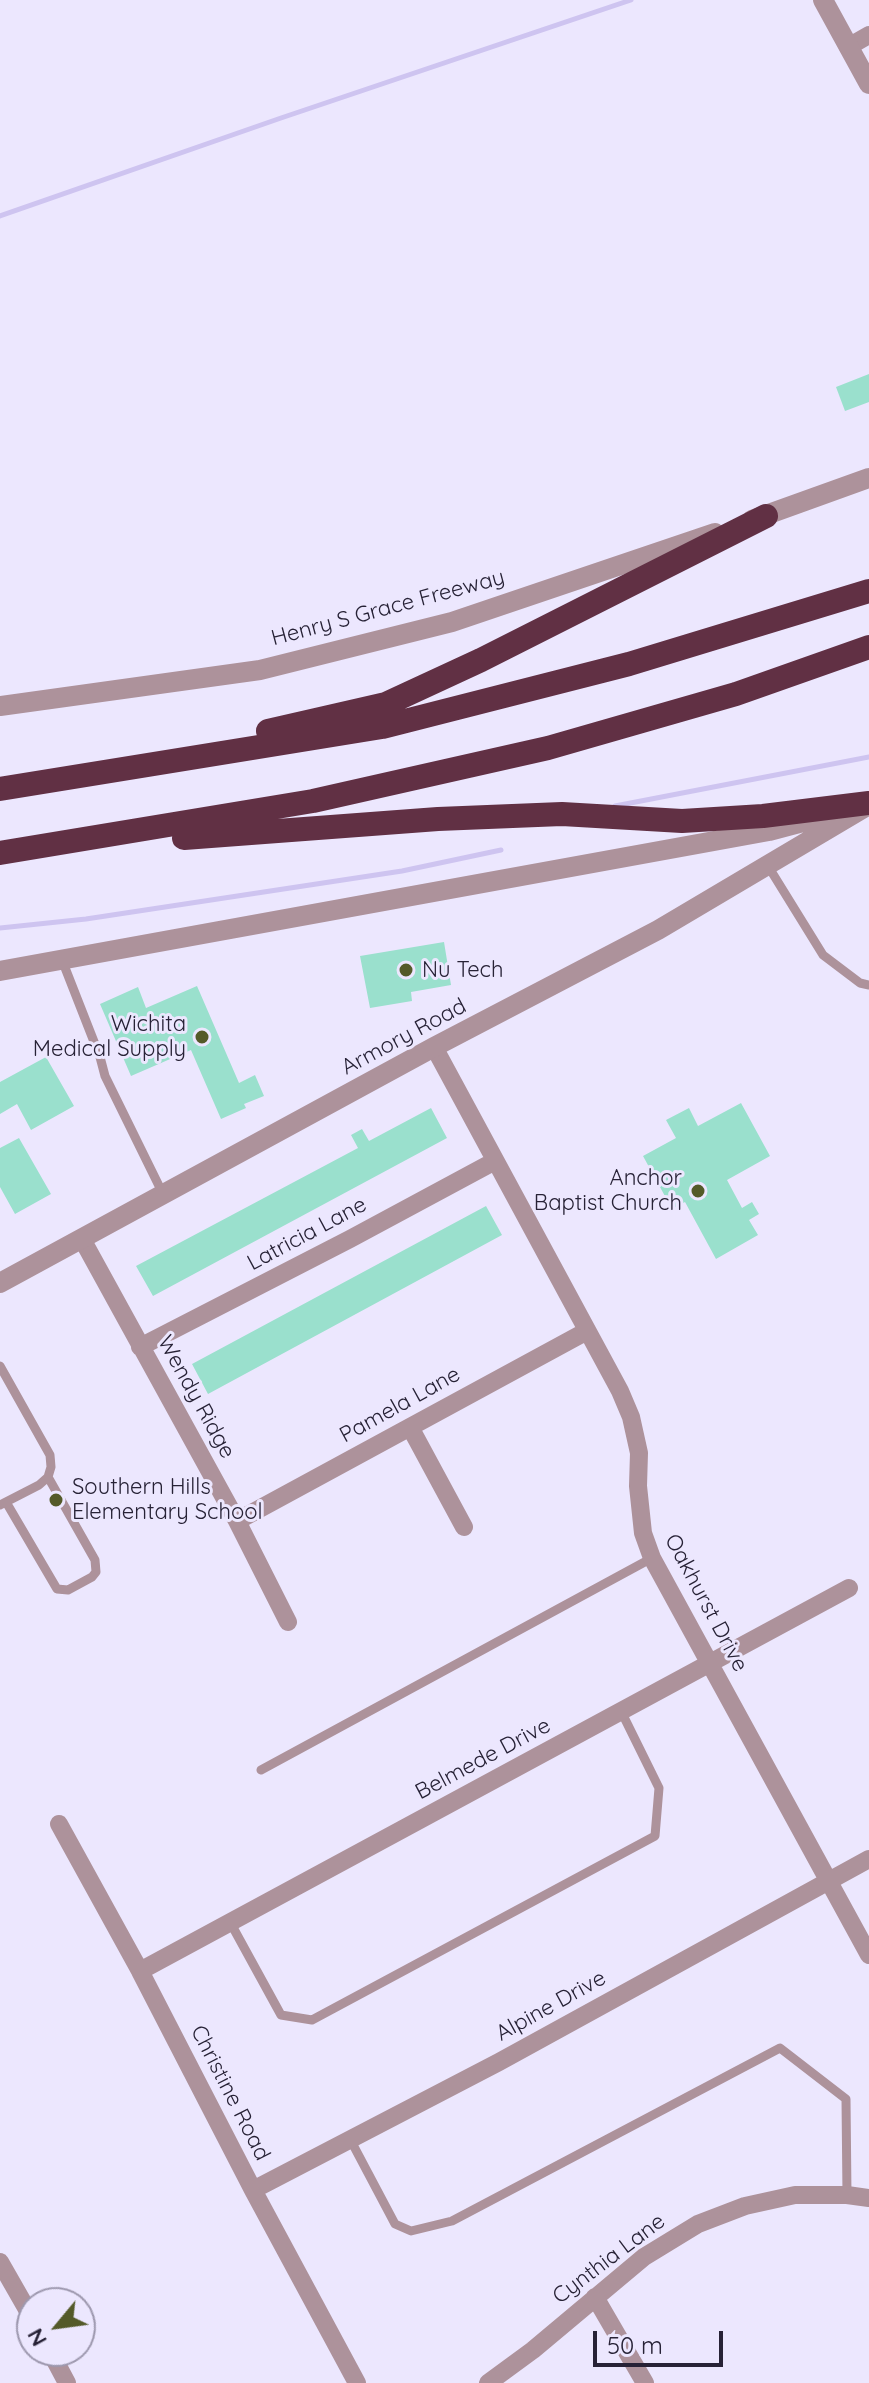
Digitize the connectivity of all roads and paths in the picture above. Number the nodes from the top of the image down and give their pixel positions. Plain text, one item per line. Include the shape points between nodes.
1 (823, 0) edge
2 (869, 35) edge
3 (848, 47) junction
4 (869, 84) edge
5 (869, 478) edge
6 (766, 516) junction
7 (869, 591) edge
8 (869, 647) edge
9 (0, 706) edge
10 (12, 788) edge
11 (869, 804) edge
12 (5, 853) edge
13 (767, 864) junction
14 (62, 960) junction
15 (0, 971) edge
16 (869, 985) edge
17 (434, 1047) junction
18 (495, 1161) junction
19 (163, 1194) junction
20 (82, 1239) junction
21 (0, 1283) edge
22 (587, 1331) junction
23 (140, 1347) junction
24 (0, 1366) edge
25 (410, 1427) junction
26 (48, 1477) junction
27 (3, 1503) edge
28 (237, 1521) junction
29 (464, 1527) dead end
30 (652, 1558) junction
31 (849, 1588) dead end
32 (288, 1622) dead end
33 (711, 1663) junction
34 (621, 1711) junction
35 (261, 1770) dead end
36 (59, 1824) dead end
37 (869, 1859) edge
38 (829, 1880) junction
39 (230, 1922) junction
40 (869, 1955) edge
41 (140, 1971) junction
42 (350, 2139) junction
43 (253, 2190) junction
44 (847, 2195) junction
45 (869, 2198) edge
46 (0, 2262) edge
47 (16, 2290) edge
48 (595, 2297) junction
49 (357, 2383) edge
50 (488, 2383) edge
51 (645, 2383) edge

1 - 3 street
2 - 3 street
3 - 4 street
5 - 6 street, Henry S Grace Freeway
6 - 9 street, Henry S Grace Freeway via 452,622 274,666
6 - 10 highway via 386,704
7 - 10 highway via 629,664 382,727
8 - 12 highway via 736,694 548,748 313,801
11 - 12 highway via 682,821 562,814 438,819
11 - 13 street, Armory Road
11 - 14 street via 769,831
13 - 16 lane via 823,955
13 - 17 street, Armory Road via 658,930
14 - 15 street
14 - 19 lane via 105,1076
17 - 18 street, Oakhurst Drive
17 - 19 street, Armory Road
18 - 22 street, Oakhurst Drive
18 - 23 street, Latricia Lane
19 - 20 street, Armory Road
20 - 21 street, Armory Road
20 - 23 street, Wendy Ridge
22 - 25 street, Pamela Lane
22 - 30 street, Oakhurst Drive via 631,1417 639,1453 643,1533
23 - 28 street, Wendy Ridge
24 - 26 lane via 50,1455
25 - 28 street, Pamela Lane
25 - 29 street
26 - 27 lane
26 - 27 lane via 95,1560 92,1577 68,1590 57,1589
28 - 32 street, Wendy Ridge
30 - 33 street, Oakhurst Drive
30 - 35 lane
31 - 33 street, Belmede Drive
33 - 34 street, Belmede Drive
33 - 38 street, Oakhurst Drive
34 - 39 street, Belmede Drive
34 - 39 lane via 659,1788 655,1836 312,2020 281,2015
36 - 41 street, Christine Road
37 - 38 street, Alpine Drive
38 - 40 street, Oakhurst Drive
38 - 42 street, Alpine Drive
39 - 41 street, Belmede Drive
41 - 43 street, Christine Road
42 - 43 street, Alpine Drive
42 - 44 lane via 395,2224 411,2231 452,2221 780,2048 846,2099
43 - 49 street, Christine Road
44 - 45 street, Cynthia Lane
44 - 48 street, Cynthia Lane via 764,2200 698,2224 644,2257
46 - 47 street
48 - 50 street, Cynthia Lane
48 - 51 street

